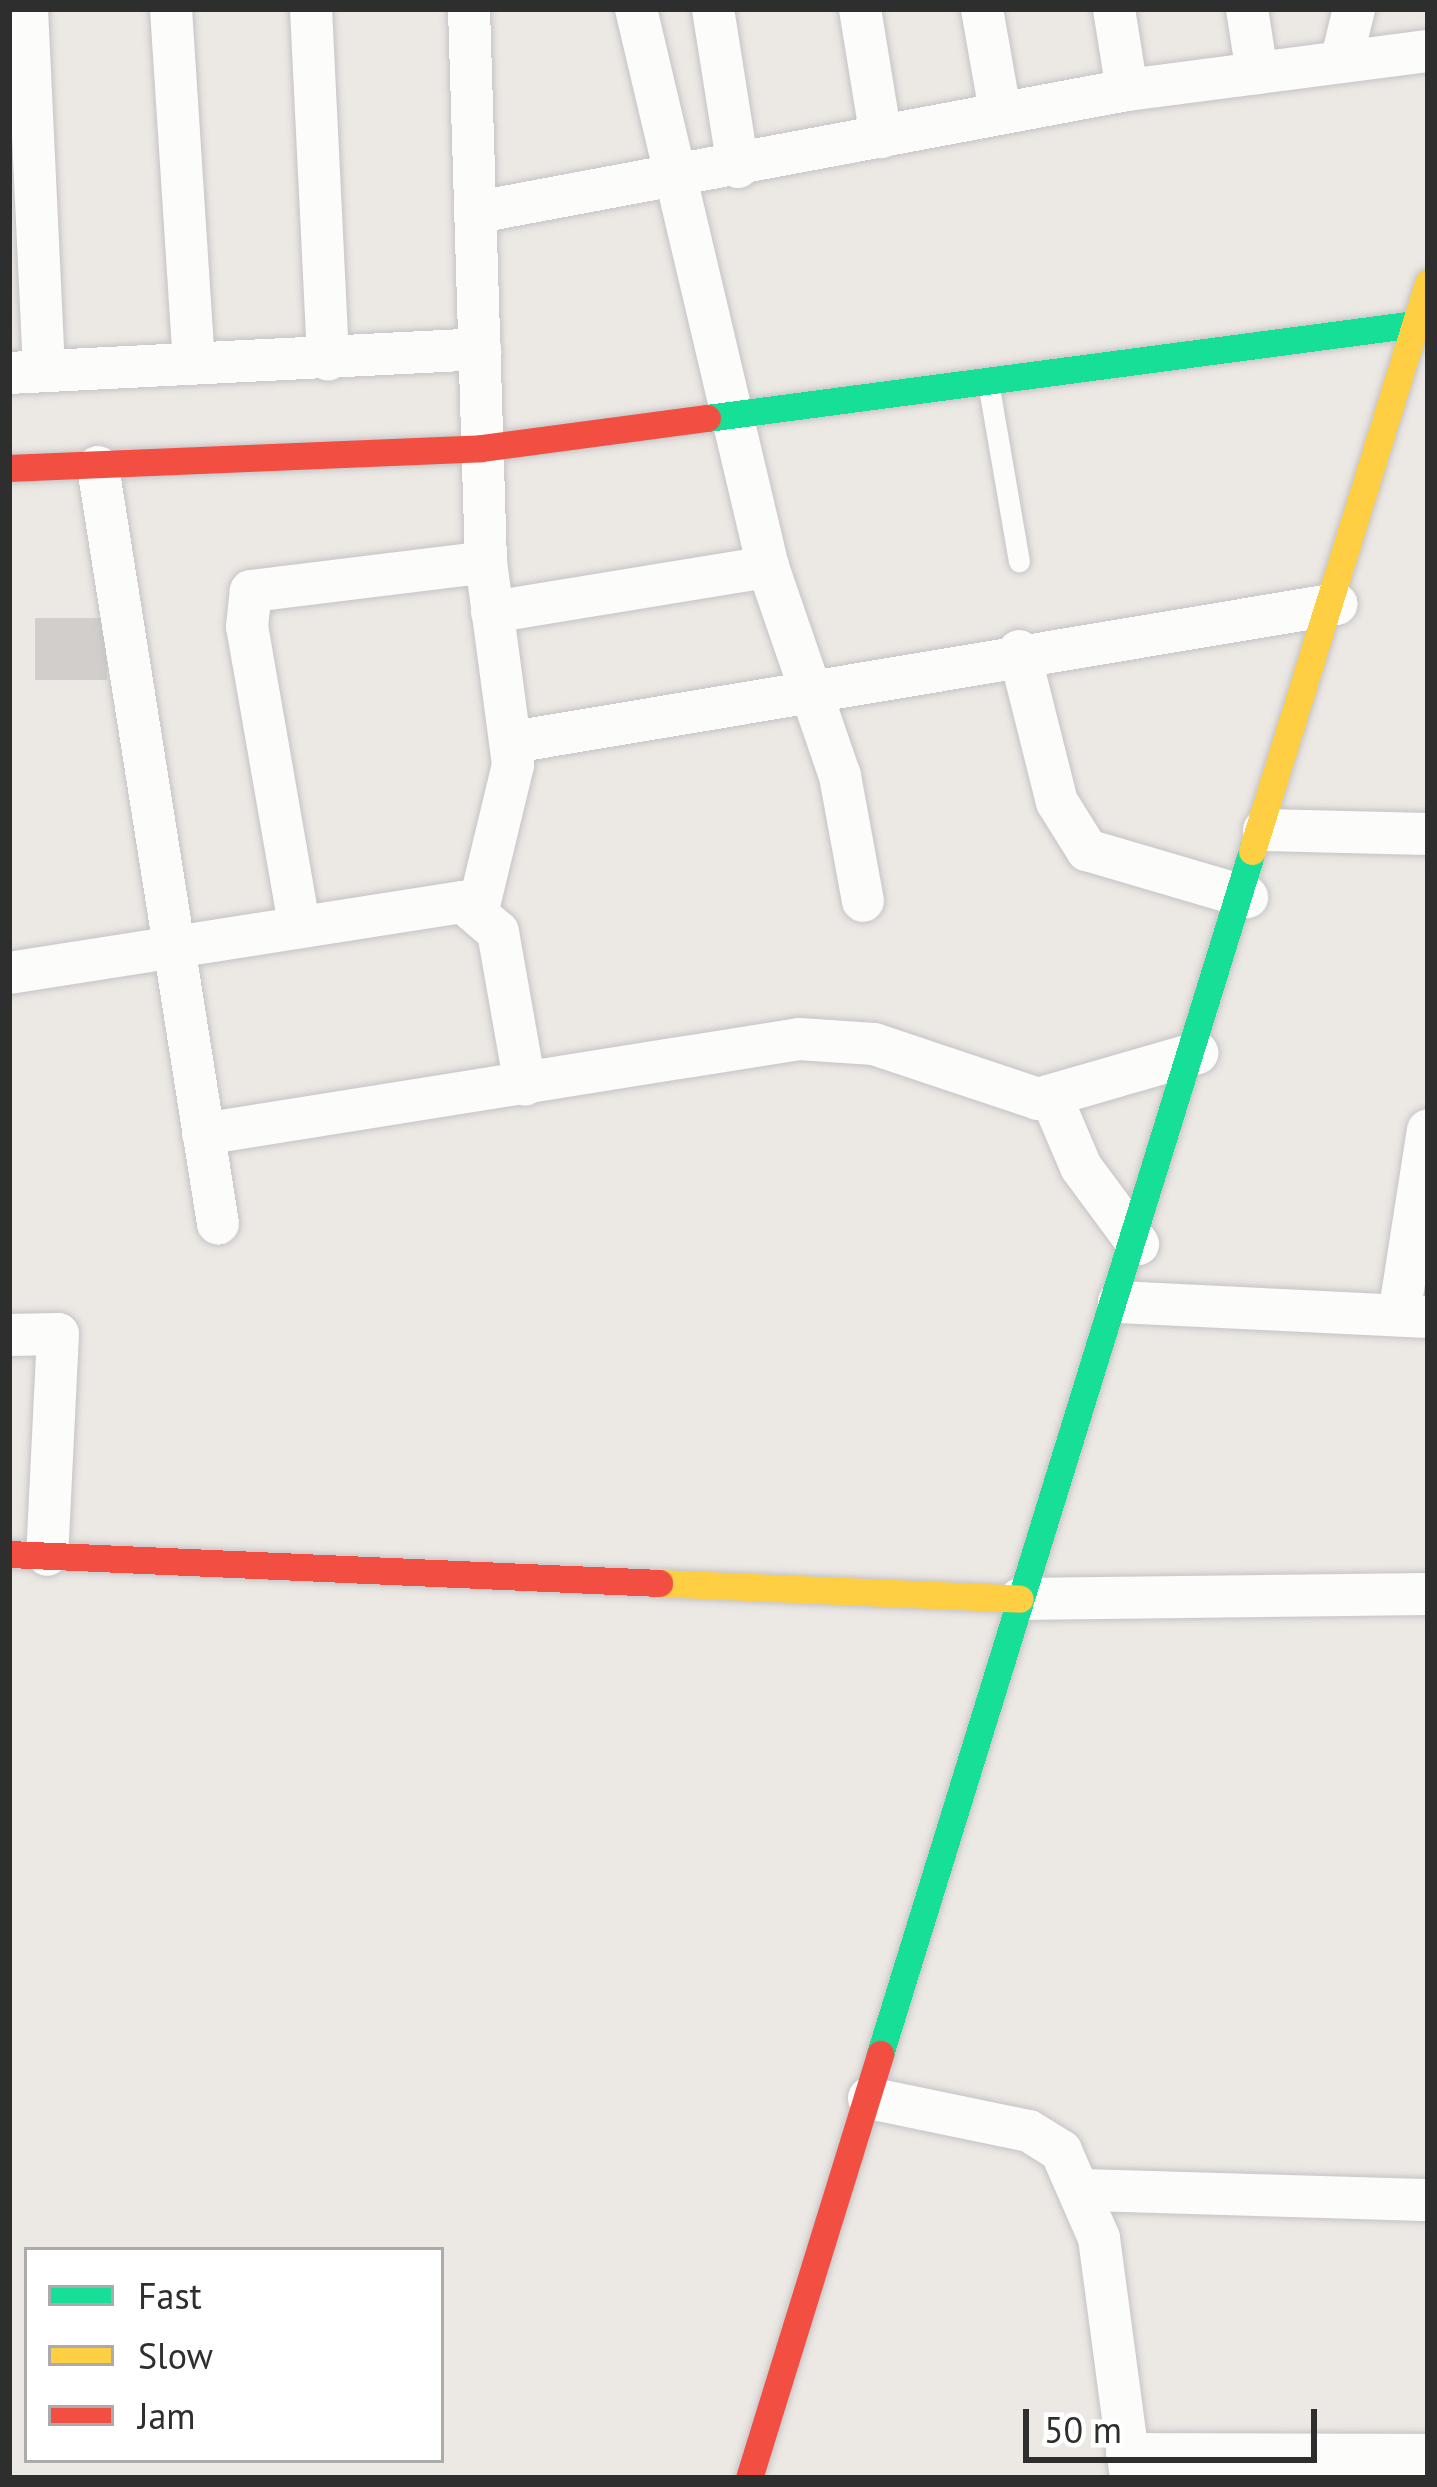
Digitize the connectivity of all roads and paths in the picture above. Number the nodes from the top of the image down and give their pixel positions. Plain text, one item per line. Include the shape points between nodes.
1 (27, 9) edge
2 (171, 9) edge
3 (311, 9) edge
4 (470, 9) edge
5 (636, 9) edge
6 (713, 9) edge
7 (860, 9) edge
8 (982, 9) edge
9 (1114, 9) edge
10 (1246, 9) edge
11 (1354, 9) edge
12 (1428, 52) edge
13 (1341, 62) junction
14 (1257, 74) junction
15 (1127, 90) junction
16 (1000, 111) junction
17 (881, 137) junction
18 (738, 167) junction
19 (670, 181) junction
20 (478, 212) junction
21 (1428, 283) edge
22 (1415, 324) junction
23 (480, 349) junction
24 (328, 360) junction
25 (194, 363) junction
26 (26, 371) edge
27 (986, 375) junction
28 (730, 411) junction
29 (481, 448) junction
30 (98, 467) junction
31 (9, 468) edge
32 (1019, 561) dead end
33 (486, 562) junction
34 (768, 567) junction
35 (1337, 604) junction
36 (492, 612) junction
37 (1019, 650) junction
38 (811, 687) junction
39 (513, 742) junction
40 (1264, 830) junction
41 (1428, 834) edge
42 (1247, 896) junction
43 (863, 901) dead end
44 (479, 906) junction
45 (299, 924) junction
46 (173, 946) junction
47 (9, 973) edge
48 (1197, 1053) junction
49 (525, 1085) junction
50 (1052, 1099) junction
51 (1428, 1130) edge
52 (203, 1134) junction
53 (218, 1224) dead end
54 (1138, 1244) junction
55 (1119, 1302) junction
56 (1414, 1316) edge
57 (9, 1335) edge
58 (28, 1554) edge
59 (1428, 1594) edge
60 (1020, 1599) junction
61 (869, 2098) junction
62 (1087, 2189) junction
63 (1428, 2200) edge
64 (1428, 2455) edge
65 (1129, 2466) edge
66 (748, 2478) edge

1 - 26 street
2 - 25 street
3 - 24 street
4 - 20 street
5 - 19 street
6 - 18 street
7 - 17 street
8 - 16 street
9 - 15 street
10 - 14 street
11 - 13 street
12 - 13 street
13 - 14 street
14 - 15 street
15 - 16 street
16 - 17 street
17 - 18 street
18 - 19 street
19 - 20 street
19 - 28 street
20 - 23 street
21 - 22 street
22 - 27 street
22 - 35 street
23 - 24 street
23 - 29 street
24 - 25 street
25 - 26 street
27 - 28 street
27 - 32 lane
28 - 29 street
28 - 34 street
29 - 30 street
29 - 33 street
30 - 31 street
30 - 46 street
33 - 36 street
33 - 45 street via 251,591 248,626
34 - 36 street
34 - 38 street
35 - 37 street
35 - 40 street
36 - 39 street
37 - 38 street
37 - 42 street via 1057,802 1088,850
38 - 39 street
38 - 43 street
39 - 44 street
40 - 41 street
40 - 42 street
42 - 48 street
44 - 45 street
44 - 49 street via 498,932
45 - 46 street
46 - 47 street
46 - 52 street
48 - 50 street
48 - 54 street
49 - 50 street via 837,1039
49 - 52 street
50 - 54 street via 1081,1167
51 - 56 street
52 - 53 street
54 - 55 street
55 - 56 street
55 - 60 street
57 - 58 street via 58,1334
58 - 60 street
59 - 60 street
60 - 61 street
61 - 62 street via 1029,2131 1061,2151
61 - 66 street
62 - 63 street
62 - 65 street
64 - 65 street

